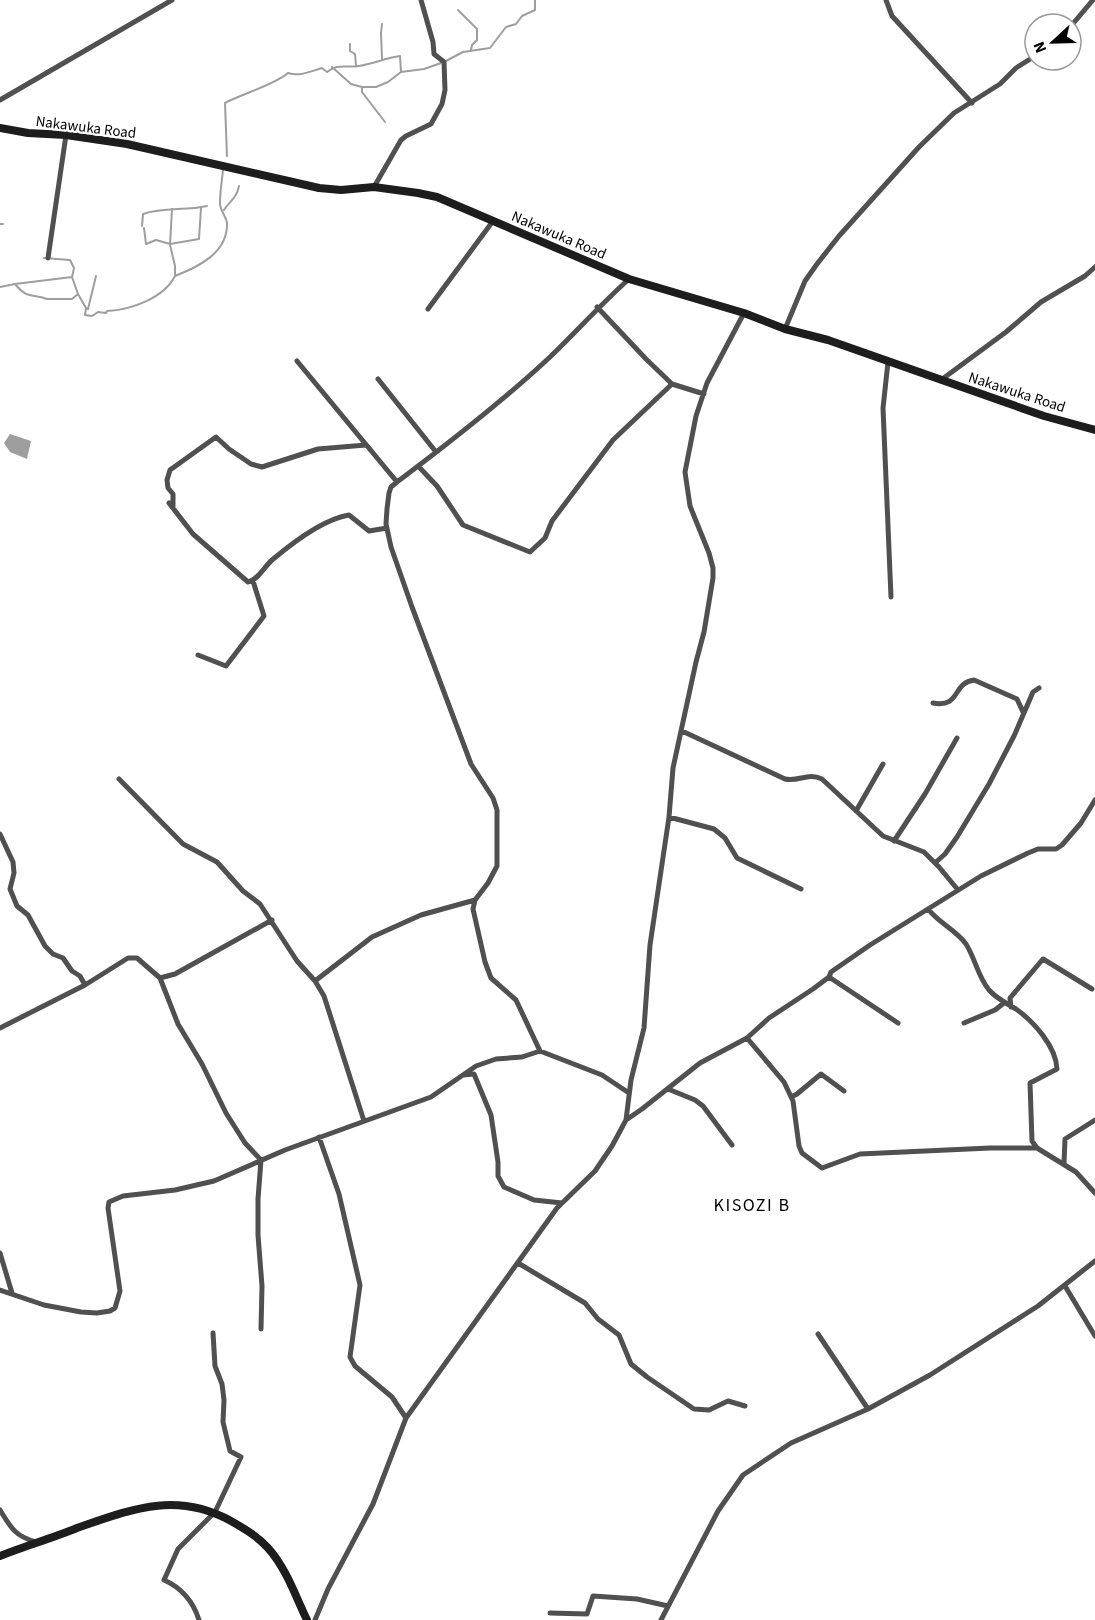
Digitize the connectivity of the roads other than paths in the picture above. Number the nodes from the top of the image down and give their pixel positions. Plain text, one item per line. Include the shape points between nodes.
1 (172, 0) edge
2 (421, 0) edge
3 (886, 0) edge
4 (1093, 0) edge
5 (1083, 12) edge
6 (1023, 64) edge
7 (0, 100) edge
8 (972, 103) junction
9 (0, 128) edge
10 (66, 135) junction
11 (374, 187) junction
12 (493, 221) junction
13 (48, 258) dead end
14 (1095, 267) edge
15 (628, 279) junction
16 (597, 307) junction
17 (428, 309) dead end
18 (744, 313) junction
19 (785, 329) junction
20 (297, 361) dead end
21 (888, 362) junction
22 (378, 379) dead end
23 (941, 380) junction
24 (672, 384) junction
25 (704, 394) junction
26 (1095, 430) edge
27 (366, 445) junction
28 (436, 452) junction
29 (418, 466) junction
30 (397, 482) junction
31 (387, 528) junction
32 (253, 581) junction
33 (891, 597) dead end
34 (198, 655) dead end
35 (1040, 688) dead end
36 (933, 703) dead end
37 (1023, 712) junction
38 (682, 731) junction
39 (957, 738) dead end
40 (883, 764) dead end
41 (119, 779) dead end
42 (1095, 800) edge
43 (856, 811) junction
44 (669, 817) junction
45 (0, 834) edge
46 (894, 841) junction
47 (935, 863) junction
48 (801, 890) dead end
49 (958, 890) junction
50 (475, 900) junction
51 (928, 910) junction
52 (272, 920) junction
53 (829, 977) junction
54 (160, 978) junction
55 (315, 981) junction
56 (85, 985) junction
57 (1092, 989) dead end
58 (1004, 1003) junction
59 (1011, 1007) junction
60 (898, 1023) dead end
61 (964, 1023) dead end
62 (0, 1028) edge
63 (747, 1038) junction
64 (540, 1052) junction
65 (463, 1075) junction
66 (668, 1089) junction
67 (844, 1092) dead end
68 (629, 1093) junction
69 (791, 1097) junction
70 (628, 1103) junction
71 (642, 1109) junction
72 (626, 1120) junction
73 (1095, 1120) edge
74 (364, 1121) junction
75 (319, 1137) junction
76 (732, 1145) dead end
77 (1037, 1148) junction
78 (261, 1160) junction
79 (1064, 1163) junction
80 (1095, 1193) edge
81 (562, 1203) junction
82 (0, 1253) edge
83 (1095, 1261) edge
84 (518, 1263) junction
85 (1065, 1286) junction
86 (0, 1290) edge
87 (12, 1293) junction
88 (261, 1329) dead end
89 (213, 1333) dead end
90 (818, 1334) dead end
91 (1095, 1336) edge
92 (746, 1406) dead end
93 (868, 1409) junction
94 (406, 1418) junction
95 (0, 1510) edge
96 (215, 1512) junction
97 (38, 1543) junction
98 (0, 1557) edge
99 (668, 1606) junction
100 (550, 1612) dead end
101 (199, 1620) edge
102 (307, 1620) edge
103 (315, 1620) edge
104 (661, 1620) edge

1 - 7 street
2 - 11 street via 434,54 444,62 446,90 431,124 401,140
3 - 8 street via 892,16
4 - 5 street
6 - 8 street
8 - 19 street via 934,132 839,236 805,281
9 - 10 main road, Nakawuka Road
10 - 11 main road, Nakawuka Road via 135,146 319,188
10 - 13 street
11 - 12 main road, Nakawuka Road via 427,194
12 - 15 main road, Nakawuka Road
12 - 17 street
14 - 23 street via 1041,302
15 - 16 street
15 - 18 main road, Nakawuka Road
16 - 24 street
16 - 28 street via 550,356
18 - 19 main road, Nakawuka Road
18 - 25 street
19 - 21 main road, Nakawuka Road
20 - 27 street
21 - 23 main road, Nakawuka Road
21 - 33 street via 883,408
22 - 28 street
23 - 26 main road, Nakawuka Road
24 - 25 street
24 - 29 street via 613,440 559,512 545,538 530,552 464,525
25 - 38 street via 685,472 690,506 709,553 713,578
27 - 30 street
27 - 32 street via 318,449 262,466 251,464 216,437 170,470 167,480 171,505 210,549 243,579
28 - 29 street
29 - 30 street
30 - 31 street via 389,493
31 - 32 street via 369,531 349,515 332,520 282,552
31 - 50 street via 412,608 471,764 496,804 497,866
32 - 34 street via 264,616 226,666
35 - 37 street via 1033,692
36 - 37 street via 950,702 964,683 974,680 1017,699
37 - 47 street via 989,784 957,837
38 - 43 street via 785,779 794,781 814,775
38 - 44 street via 673,768
39 - 46 street
40 - 43 street
41 - 52 street via 183,844 217,862
42 - 49 street via 1081,823 1056,849 1028,853
43 - 46 street
44 - 48 street via 714,830 725,838 737,858
44 - 68 street via 650,945 644,1028
45 - 56 street via 14,862 10,889 17,906 28,915 45,946 63,958
46 - 47 street via 924,852
47 - 49 street
49 - 51 street
50 - 55 street via 421,915 372,937
50 - 64 street via 473,909 488,974 516,1000
51 - 53 street via 870,945
51 - 58 street via 966,945 985,984
52 - 54 street via 175,974
52 - 55 street via 297,961
53 - 60 street
53 - 63 street
54 - 56 street via 133,957
54 - 78 street via 178,1024 231,1124
55 - 74 street via 335,1026
56 - 62 street
57 - 59 street via 1043,958 1010,998
58 - 59 street
58 - 61 street
59 - 77 street via 1039,1030 1057,1062 1057,1069 1030,1083 1032,1141
63 - 66 street via 700,1063
63 - 69 street via 784,1082
64 - 65 street via 485,1061
64 - 68 street via 602,1076
65 - 74 street via 431,1097
65 - 81 street via 474,1074 491,1115 498,1176 504,1187 534,1200
66 - 71 street
66 - 76 street via 703,1106
67 - 69 street via 821,1074
68 - 70 street
69 - 77 street via 801,1153 822,1168 861,1155
70 - 71 street
70 - 72 street
71 - 72 street
72 - 81 street via 595,1171
73 - 79 street via 1065,1139
74 - 75 street
75 - 78 street
75 - 94 street via 339,1194 360,1285 350,1357 355,1366 392,1397
77 - 79 street
78 - 87 street via 214,1181 123,1196 109,1202 120,1291 115,1308 110,1311 53,1307
78 - 88 street
79 - 80 street
81 - 84 street
82 - 87 street
83 - 85 street
84 - 92 street via 585,1303 619,1335 632,1364 694,1409 709,1410 728,1401
84 - 94 street
85 - 91 street
85 - 93 street via 959,1358
86 - 87 street
89 - 96 street via 227,1441 230,1451 241,1457
90 - 93 street
93 - 99 street via 791,1443 743,1475 718,1511
94 - 103 street via 373,1504
95 - 97 street via 12,1529
96 - 97 main road via 196,1506 147,1506
96 - 101 street via 178,1549 165,1580 193,1603
96 - 102 main road via 252,1533 268,1548 287,1576
97 - 98 main road
99 - 100 street via 593,1596 587,1614
99 - 104 street

